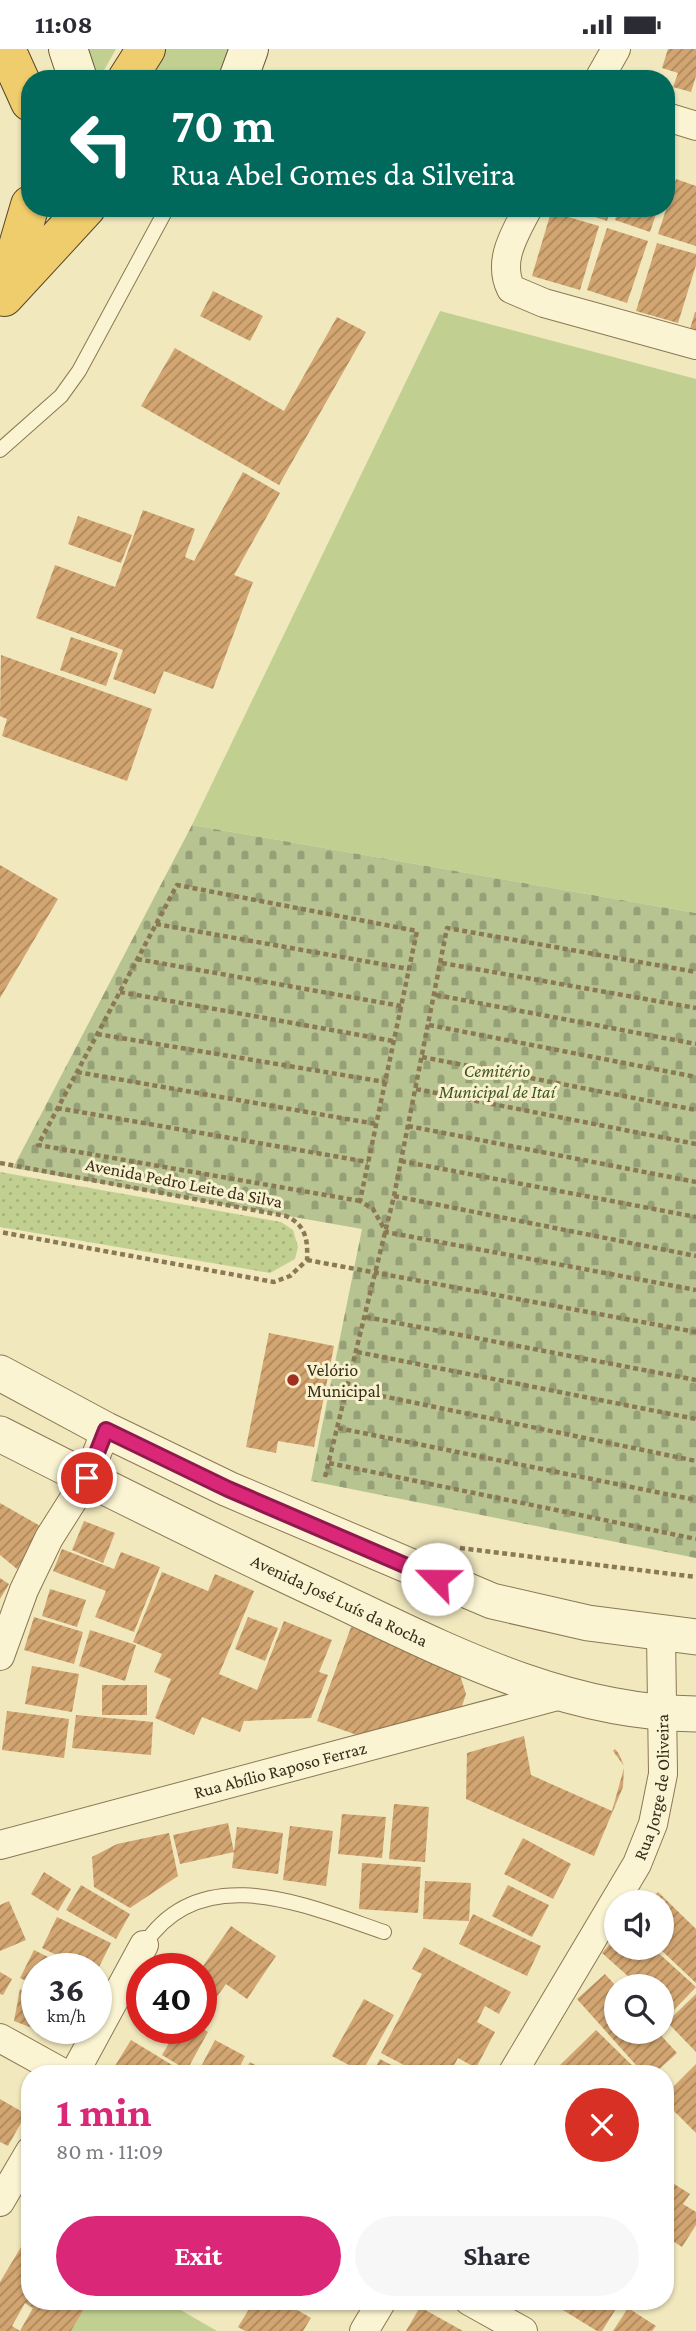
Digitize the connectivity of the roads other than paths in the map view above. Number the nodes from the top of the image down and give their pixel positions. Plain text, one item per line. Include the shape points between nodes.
1 (6, 49) edge
2 (146, 49) edge
3 (616, 49) edge
4 (133, 70) edge
5 (604, 70) edge
6 (21, 82) edge
7 (675, 119) edge
8 (696, 126) edge
9 (26, 217) edge
10 (46, 217) edge
11 (78, 217) edge
12 (162, 217) edge
13 (523, 217) edge
14 (2, 300) edge
15 (696, 345) edge
16 (0, 450) edge
17 (0, 1373) edge
18 (106, 1430) junction
19 (0, 1434) edge
20 (87, 1478) junction
21 (661, 1634) junction
22 (696, 1637) edge
23 (0, 1656) edge
24 (561, 1695) junction
25 (661, 1714) junction
26 (696, 1714) edge
27 (0, 1845) edge
28 (384, 1932) dead end
29 (144, 1945) joint
30 (0, 2038) edge
31 (49, 2065) edge
32 (79, 2065) edge
33 (517, 2065) edge
34 (21, 2166) edge
35 (0, 2202) edge
36 (377, 2310) edge
37 (485, 2310) edge
38 (364, 2331) edge
39 (523, 2331) edge

1 - 6 highway
2 - 4 highway
3 - 5 street
7 - 8 street
9 - 14 highway
10 - 14 highway
11 - 14 highway
12 - 16 lane via 79,371 61,396
13 - 15 street via 505,262 511,289 544,303
17 - 18 street
18 - 20 street
18 - 21 street via 228,1489 492,1601
19 - 20 street, Avenida José Luís da Rocha
20 - 23 street via 48,1538
20 - 24 street, Avenida José Luís da Rocha via 474,1664
21 - 22 street
21 - 25 street, Rua Jorge de Oliveira
24 - 25 street, Avenida José Luís da Rocha
24 - 27 street, Rua Abílio Raposo Ferraz
25 - 26 street, Avenida José Luís da Rocha
25 - 33 street, Rua Jorge de Oliveira via 660,1800 637,1864
28 - 29 lane via 303,1905 242,1894 185,1908 168,1917
29 - 32 street
30 - 31 street
34 - 35 street
36 - 38 street
37 - 39 street

